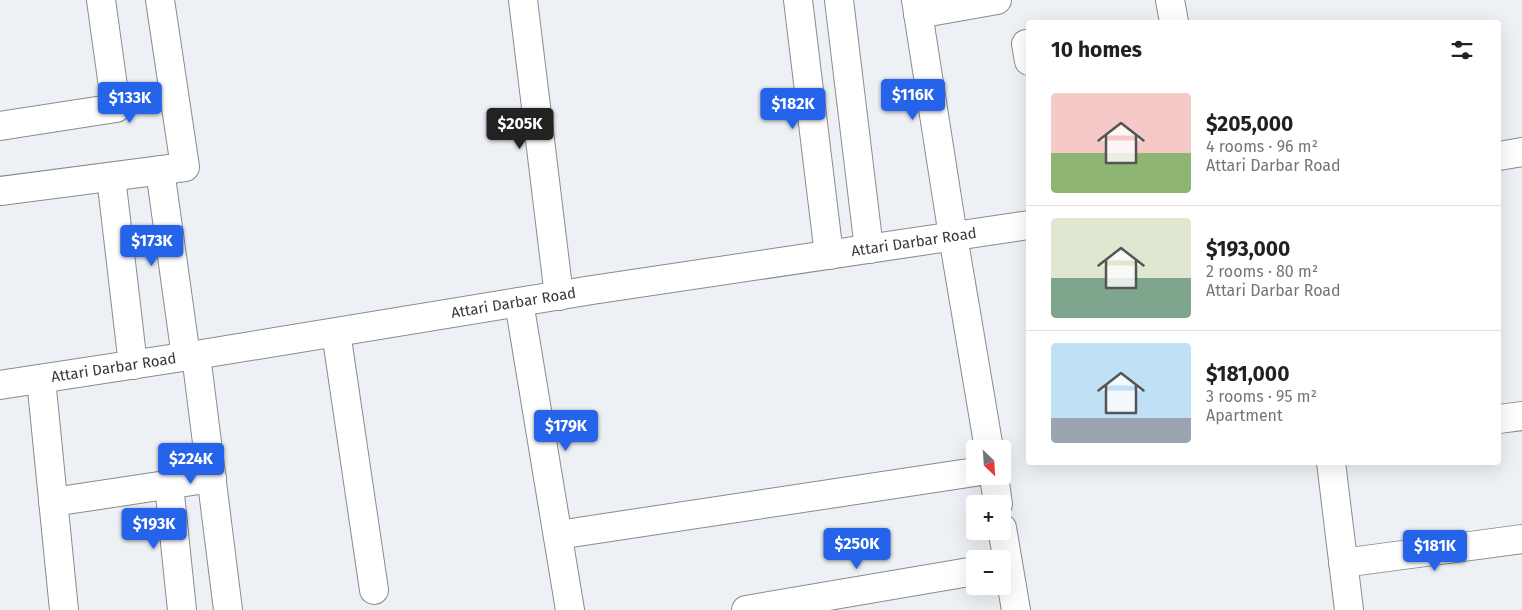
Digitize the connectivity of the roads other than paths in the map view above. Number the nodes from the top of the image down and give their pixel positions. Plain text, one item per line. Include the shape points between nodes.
1 (101, 0) edge
2 (160, 0) edge
3 (523, 0) edge
4 (798, 0) edge
5 (839, 0) edge
6 (997, 0) edge
7 (1170, 0) edge
8 (917, 7) edge
9 (1174, 20) edge
10 (0, 126) edge
11 (1522, 152) edge
12 (1501, 156) edge
13 (160, 170) junction
14 (111, 177) junction
15 (0, 191) edge
16 (1026, 225) edge
17 (953, 236) junction
18 (869, 249) junction
19 (829, 255) junction
20 (559, 296) junction
21 (519, 302) junction
22 (336, 332) junction
23 (191, 356) junction
24 (133, 365) junction
25 (41, 379) junction
26 (0, 385) edge
27 (1522, 416) edge
28 (1501, 419) edge
29 (987, 440) edge
30 (1331, 465) edge
31 (966, 473) edge
32 (212, 478) junction
33 (169, 485) junction
34 (53, 502) junction
35 (558, 535) junction
36 (1522, 539) edge
37 (1343, 563) junction
38 (966, 573) edge
39 (1011, 588) edge
40 (374, 590) dead end
41 (64, 610) edge
42 (182, 610) edge
43 (228, 610) edge
44 (570, 610) edge
45 (746, 610) edge
46 (1016, 610) edge
47 (1349, 610) edge

1 - 10 street via 116,108
2 - 13 street via 185,167
3 - 20 street
4 - 19 street
5 - 18 street
6 - 8 street
7 - 9 street
8 - 17 street
11 - 12 street
13 - 14 street
13 - 23 street
14 - 15 street
14 - 24 street
16 - 17 street, Attari Darbar Road
17 - 18 street, Attari Darbar Road
17 - 29 street
18 - 19 street, Attari Darbar Road
19 - 20 street, Attari Darbar Road
20 - 21 street, Attari Darbar Road
21 - 22 street, Attari Darbar Road
21 - 35 street
22 - 23 street, Attari Darbar Road
22 - 40 street
23 - 24 street, Attari Darbar Road
23 - 32 street
24 - 25 street, Attari Darbar Road
25 - 26 street, Attari Darbar Road
25 - 34 street
27 - 28 street
30 - 37 street
31 - 35 street
32 - 33 street
32 - 43 street
33 - 34 street
33 - 42 street
34 - 41 street
35 - 44 street
36 - 37 street
37 - 47 street
38 - 45 street
39 - 46 street

